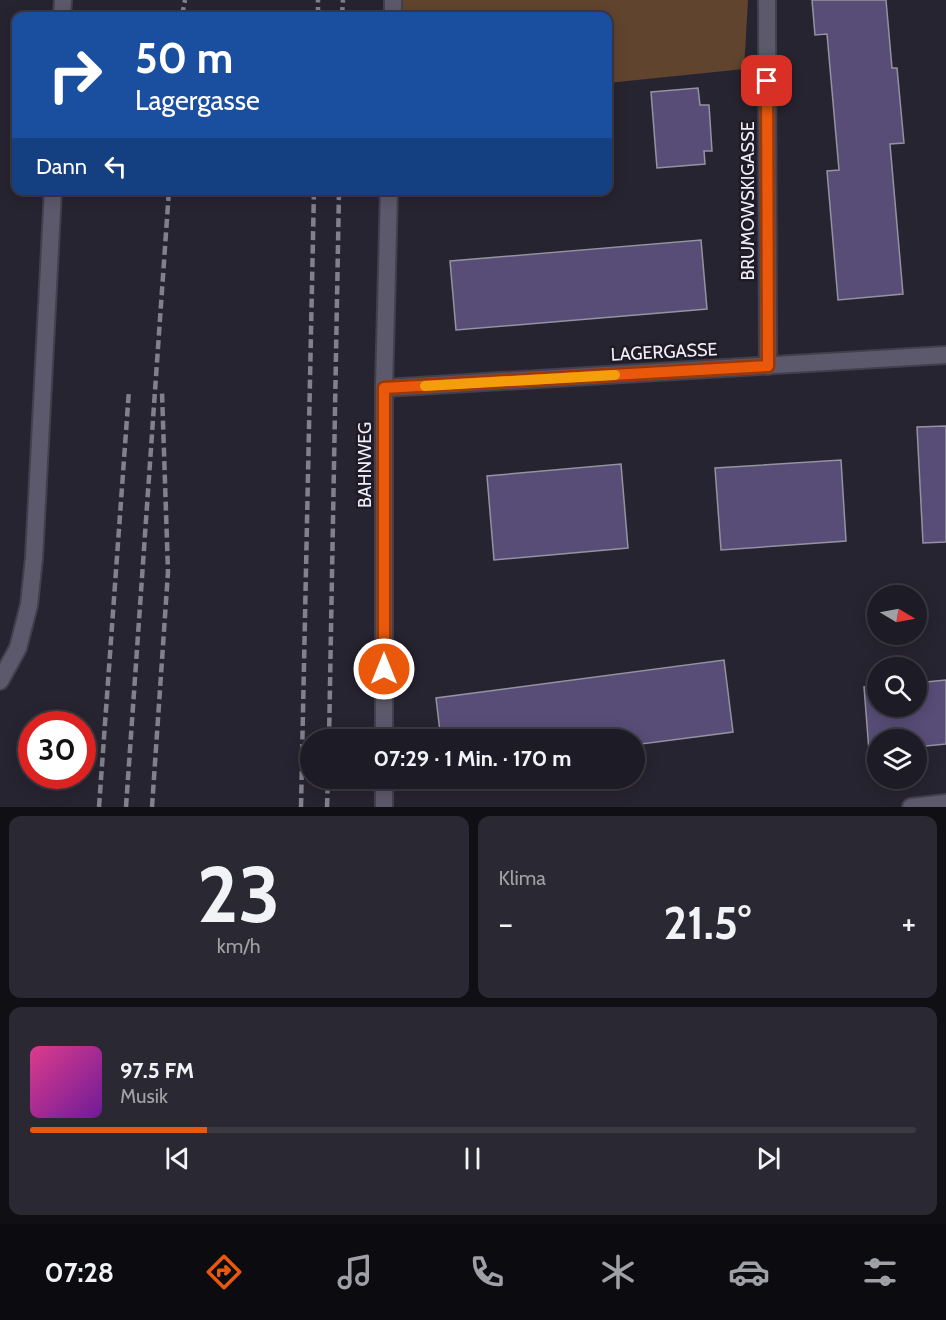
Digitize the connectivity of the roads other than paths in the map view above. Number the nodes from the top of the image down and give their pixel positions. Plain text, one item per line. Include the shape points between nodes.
1 (767, 0) edge
2 (53, 195) edge
3 (389, 195) edge
4 (946, 356) edge
5 (768, 366) junction
6 (384, 388) junction
7 (0, 681) edge
8 (384, 729) edge
9 (384, 789) edge
10 (946, 803) edge
11 (384, 807) edge
12 (911, 807) edge

1 - 5 street, BRUMOWSKIGASSE
2 - 7 street via 34,558 29,604 18,648
3 - 6 street, BAHNWEG
4 - 5 street, LAGERGASSE
5 - 6 street, LAGERGASSE
6 - 8 street, BAHNWEG
9 - 11 street
10 - 12 street

